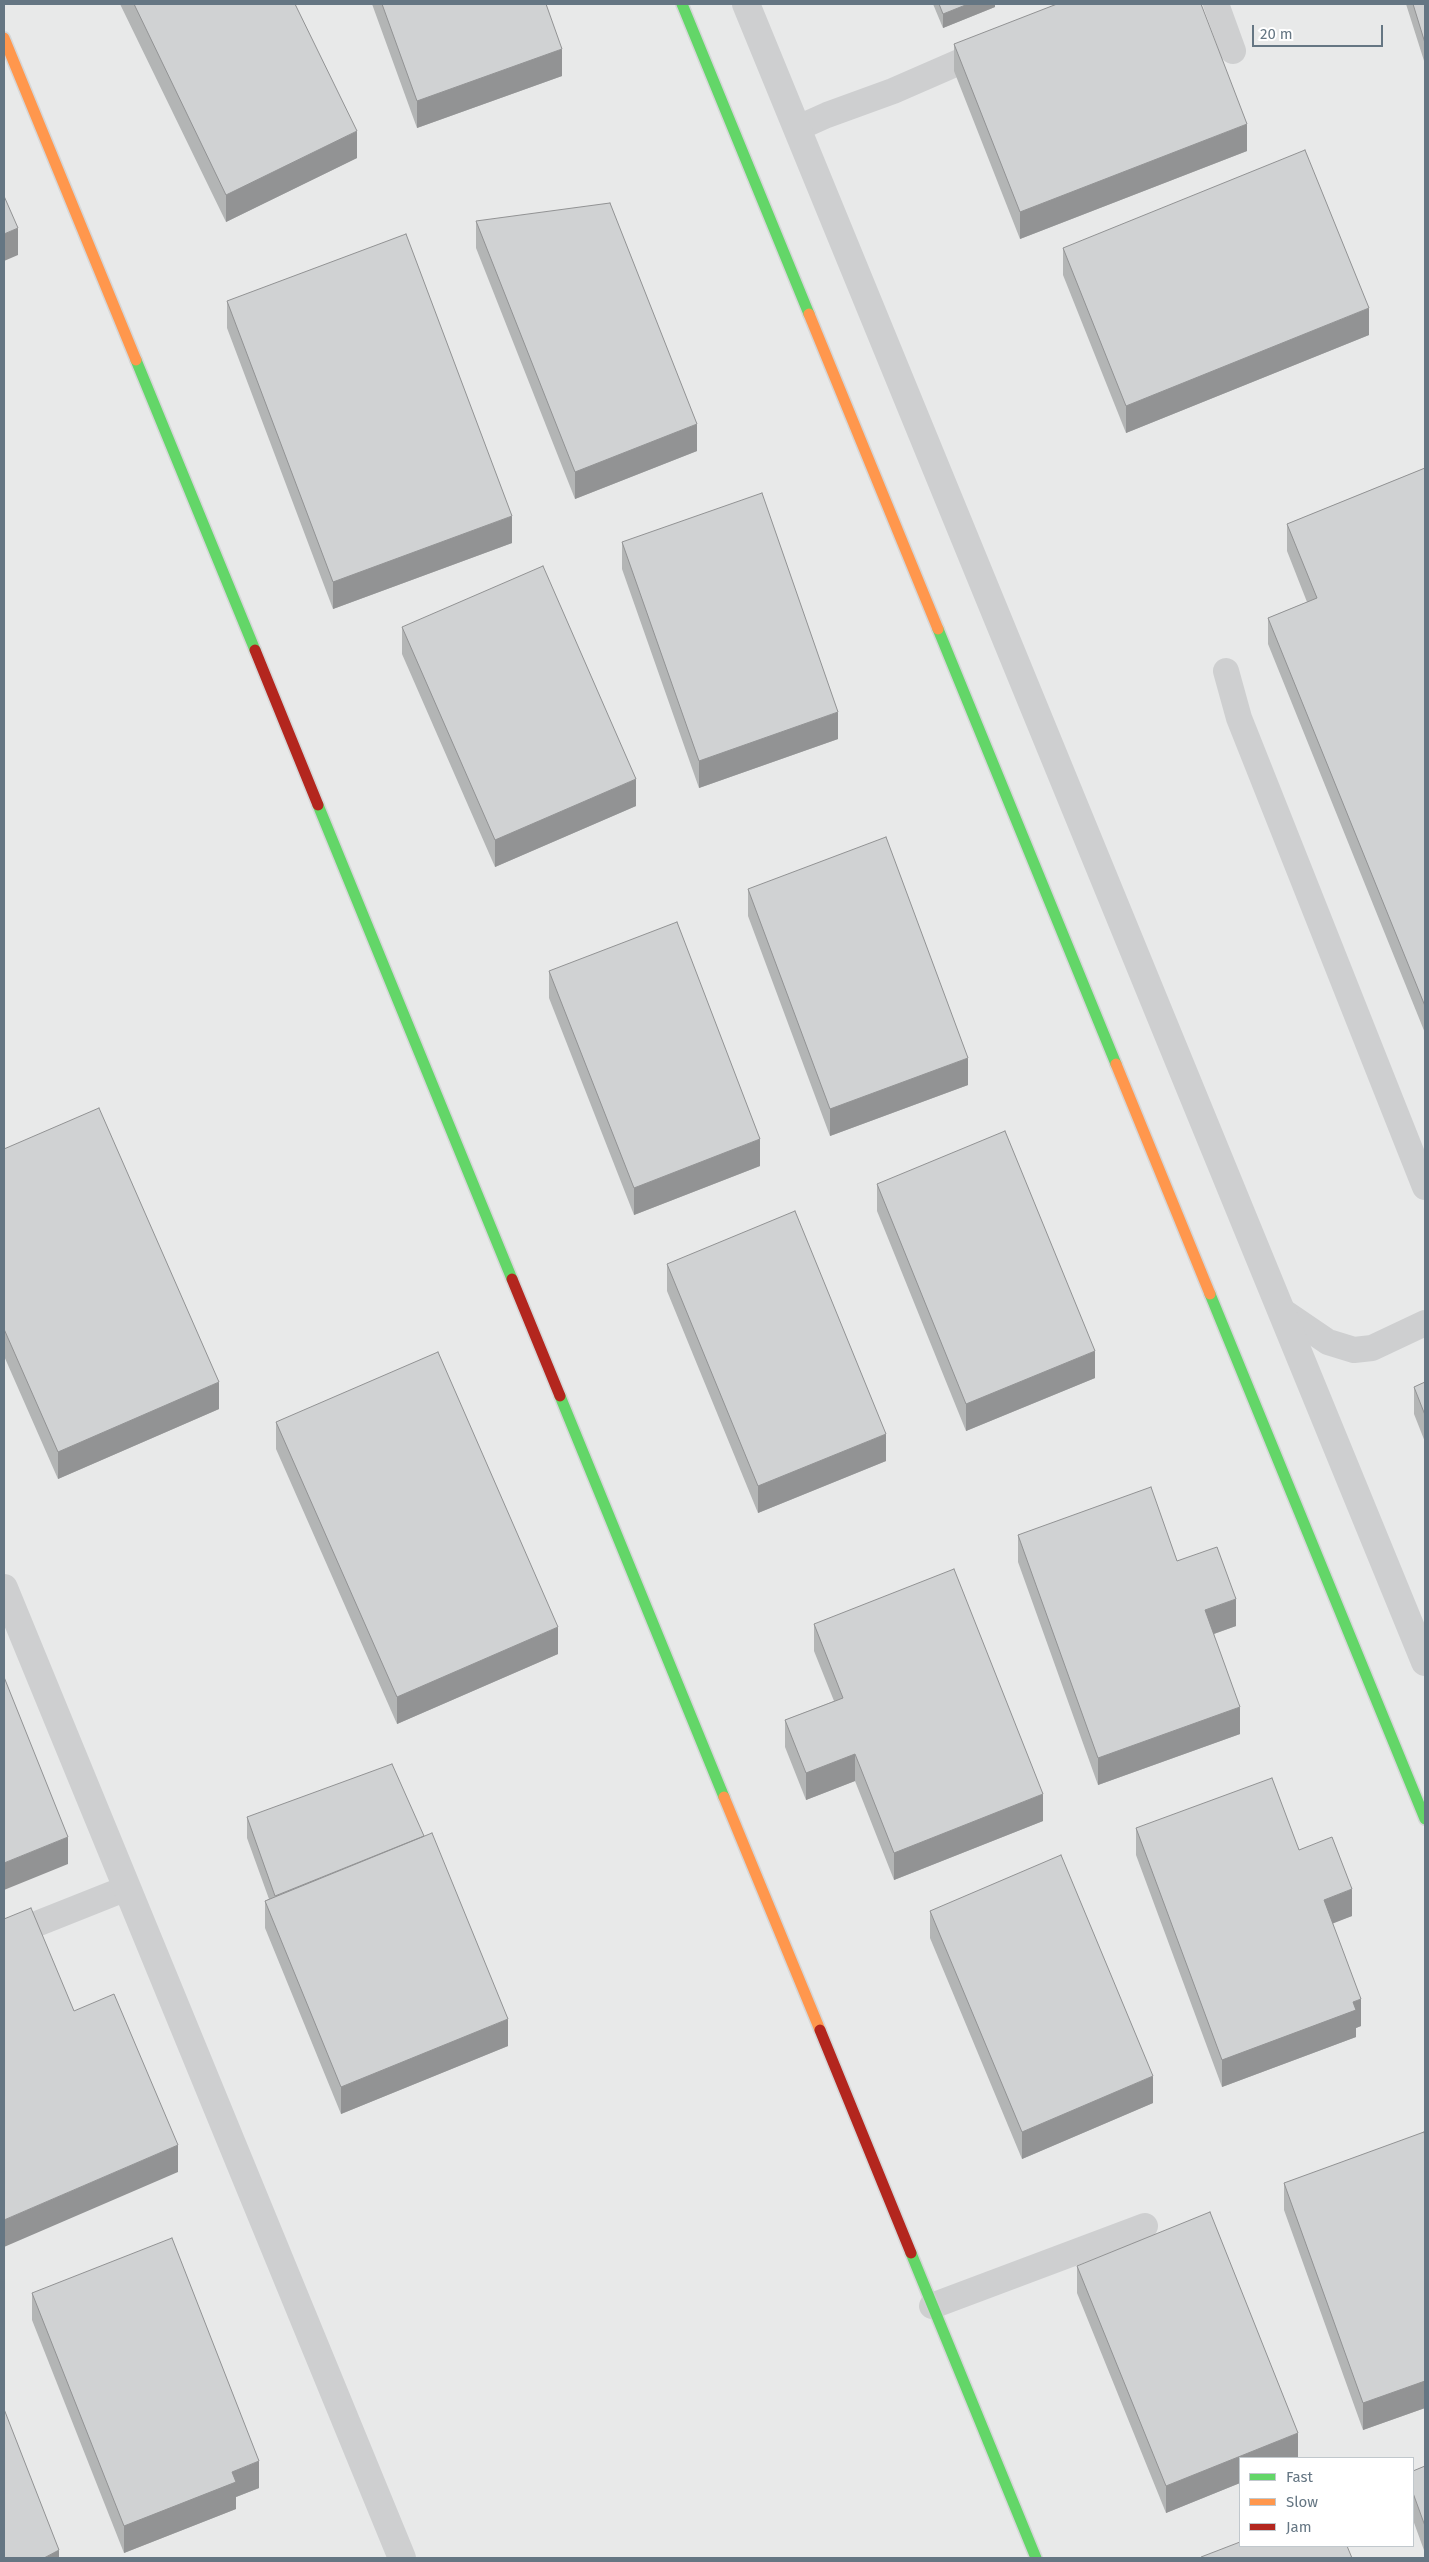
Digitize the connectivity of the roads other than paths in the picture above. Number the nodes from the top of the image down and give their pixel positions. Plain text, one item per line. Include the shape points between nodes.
1 (682, 4) edge
2 (746, 4) edge
3 (1216, 4) edge
4 (4, 38) edge
5 (1011, 39) edge
6 (1233, 51) dead end
7 (798, 128) junction
8 (1226, 671) dead end
9 (1425, 1187) edge
10 (1281, 1310) junction
11 (1425, 1323) edge
12 (4, 1588) edge
13 (1425, 1662) edge
14 (1425, 1819) edge
15 (127, 1888) junction
16 (4, 1937) edge
17 (1145, 2226) dead end
18 (932, 2306) junction
19 (402, 2558) edge
20 (1036, 2558) edge

1 - 14 street
2 - 7 street
3 - 6 lane
4 - 18 street
5 - 7 lane
7 - 10 street
8 - 9 lane via 1239,718
10 - 11 lane via 1328,1342 1354,1350 1372,1348
10 - 13 street
12 - 15 street
15 - 16 lane
15 - 19 street
17 - 18 lane
18 - 20 street

